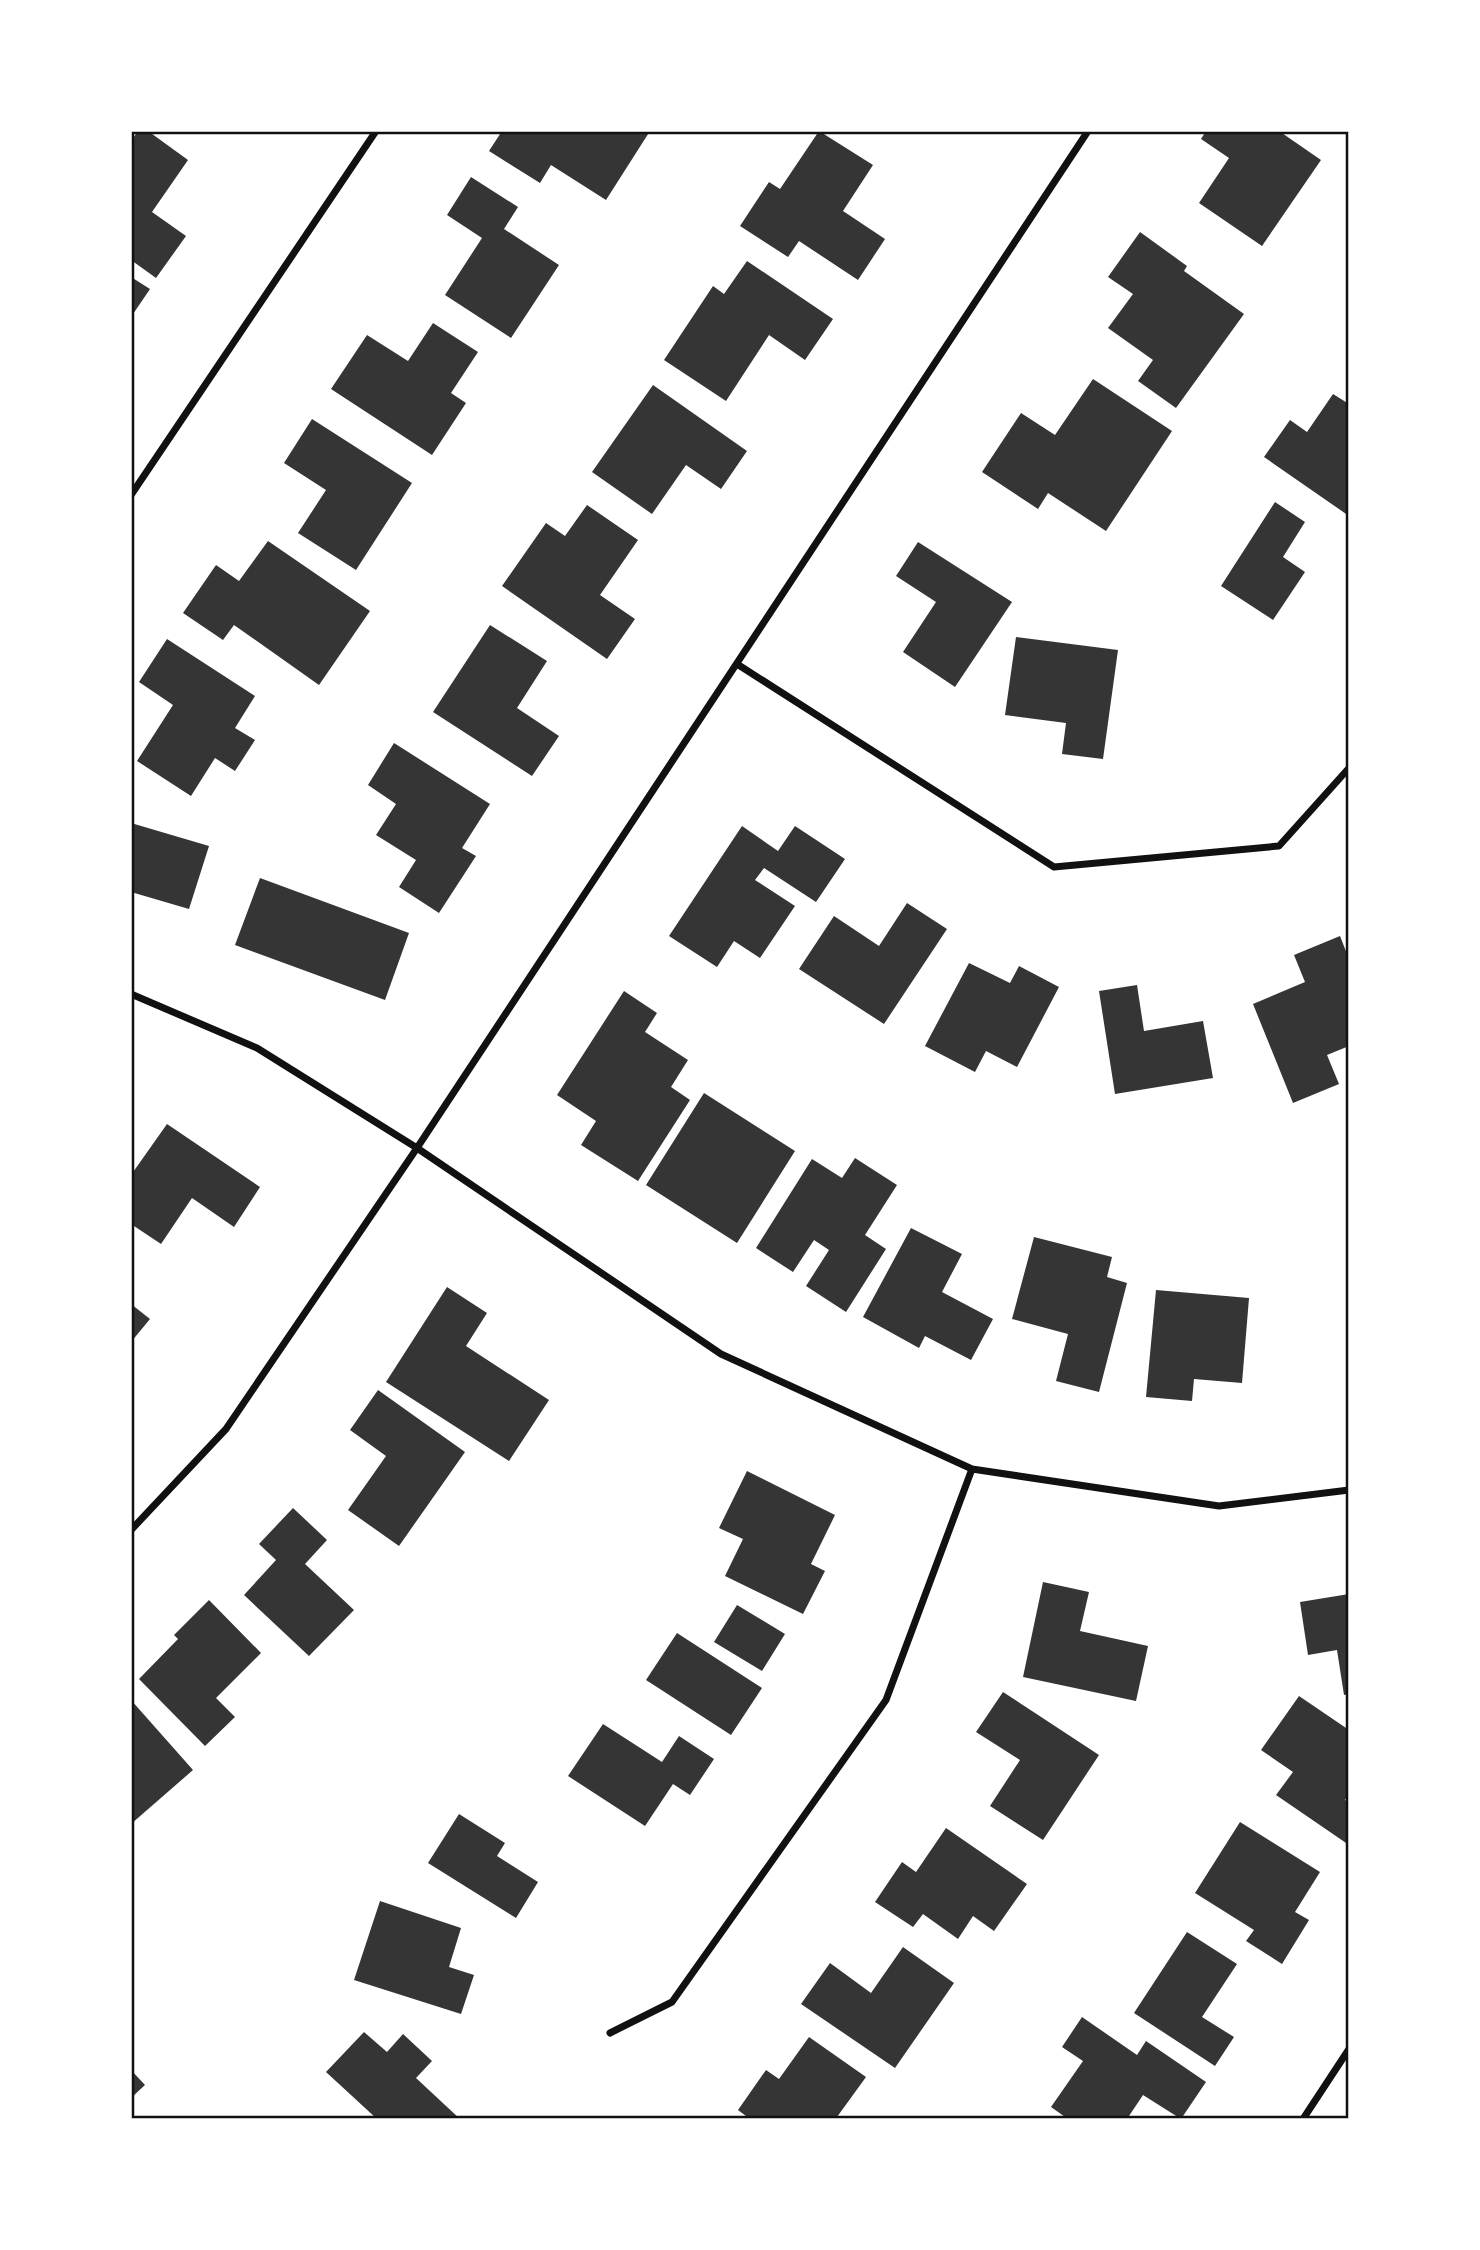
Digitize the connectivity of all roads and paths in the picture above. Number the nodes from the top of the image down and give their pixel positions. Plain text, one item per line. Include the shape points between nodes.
1 (376, 131) edge
2 (1088, 131) edge
3 (131, 495) edge
4 (737, 664) junction
5 (1349, 768) edge
6 (131, 994) edge
7 (417, 1148) junction
8 (972, 1469) junction
9 (1349, 1490) edge
10 (131, 1530) edge
11 (610, 2033) dead end
12 (1349, 2049) edge
13 (1303, 2119) edge

1 - 3 street
2 - 4 street
4 - 5 street via 1054,867 1279,846
4 - 7 street
6 - 7 street via 257,1048
7 - 8 street via 721,1354
7 - 10 street via 226,1429
8 - 9 street via 1219,1506
8 - 11 street via 886,1700 672,2002
12 - 13 street

